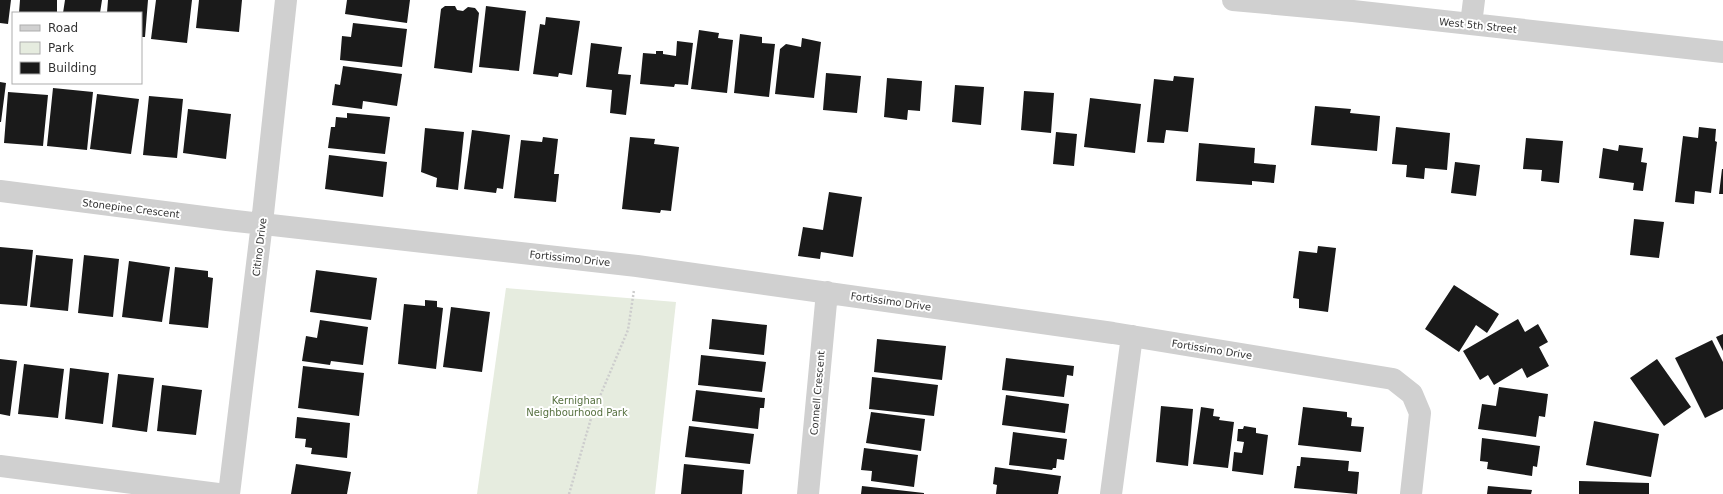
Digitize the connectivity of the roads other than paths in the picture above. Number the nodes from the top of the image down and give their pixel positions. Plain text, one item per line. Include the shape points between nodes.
1 (286, 0) edge
2 (1233, 0) edge
3 (1474, 0) edge
4 (1354, 6) edge
5 (1471, 24) junction
6 (1723, 52) edge
7 (0, 191) edge
8 (262, 223) junction
9 (827, 292) junction
10 (1132, 336) junction
11 (0, 466) edge
12 (218, 494) edge
13 (229, 494) edge
14 (808, 494) edge
15 (1111, 494) edge
16 (1411, 494) edge

1 - 8 street, Citino Drive
2 - 4 street, West 5th Street
3 - 5 street
4 - 5 street, West 5th Street
5 - 6 street, West 5th Street
7 - 8 street, Stonepine Crescent
8 - 9 street, Fortissimo Drive via 637,266
8 - 13 street, Citino Drive
9 - 10 street, Fortissimo Drive
9 - 14 street, Connell Crescent
10 - 15 street
10 - 16 street, Fortissimo Drive via 1393,379 1412,394 1420,413
11 - 12 street

